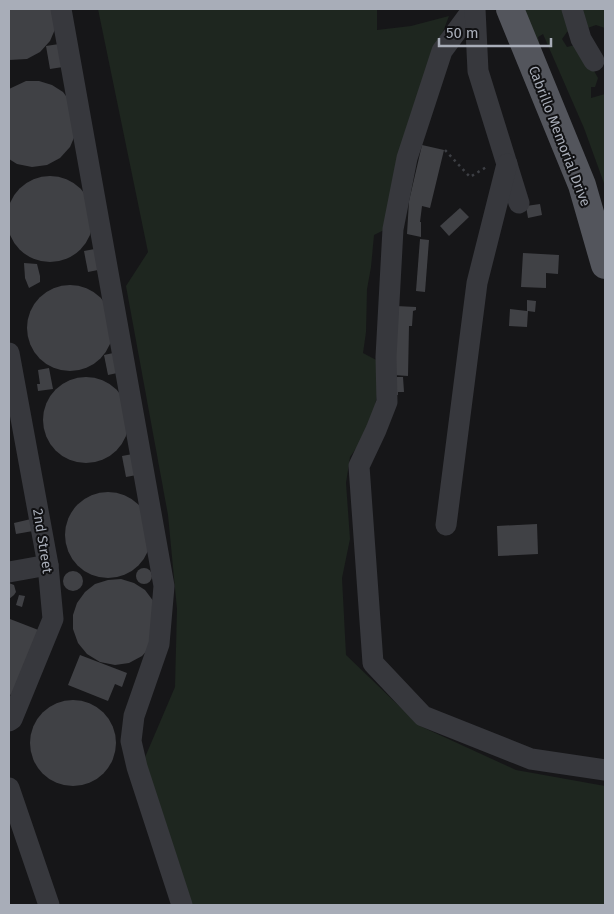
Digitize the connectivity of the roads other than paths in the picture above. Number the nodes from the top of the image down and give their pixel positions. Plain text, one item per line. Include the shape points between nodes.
1 (61, 9) edge
2 (474, 9) edge
3 (510, 9) edge
4 (572, 9) edge
5 (594, 61) dead end
6 (506, 160) junction
7 (519, 203) dead end
8 (605, 265) edge
9 (9, 353) edge
10 (446, 525) dead end
11 (48, 565) junction
12 (9, 572) edge
13 (9, 721) edge
14 (605, 770) edge
15 (9, 788) edge
16 (49, 905) edge
17 (182, 905) edge

1 - 17 street via 164,586 159,644 134,716 131,741
2 - 6 street via 478,71
2 - 14 street via 442,52 407,158 394,229 386,357 387,402 359,466 374,663 423,716 531,759
3 - 8 main road, Cabrillo Memorial Drive via 582,185
4 - 5 street via 581,39
6 - 7 street
6 - 10 street via 477,282
9 - 11 street, 2nd Street
11 - 12 street
11 - 13 street, 2nd Street via 53,619
15 - 16 street

